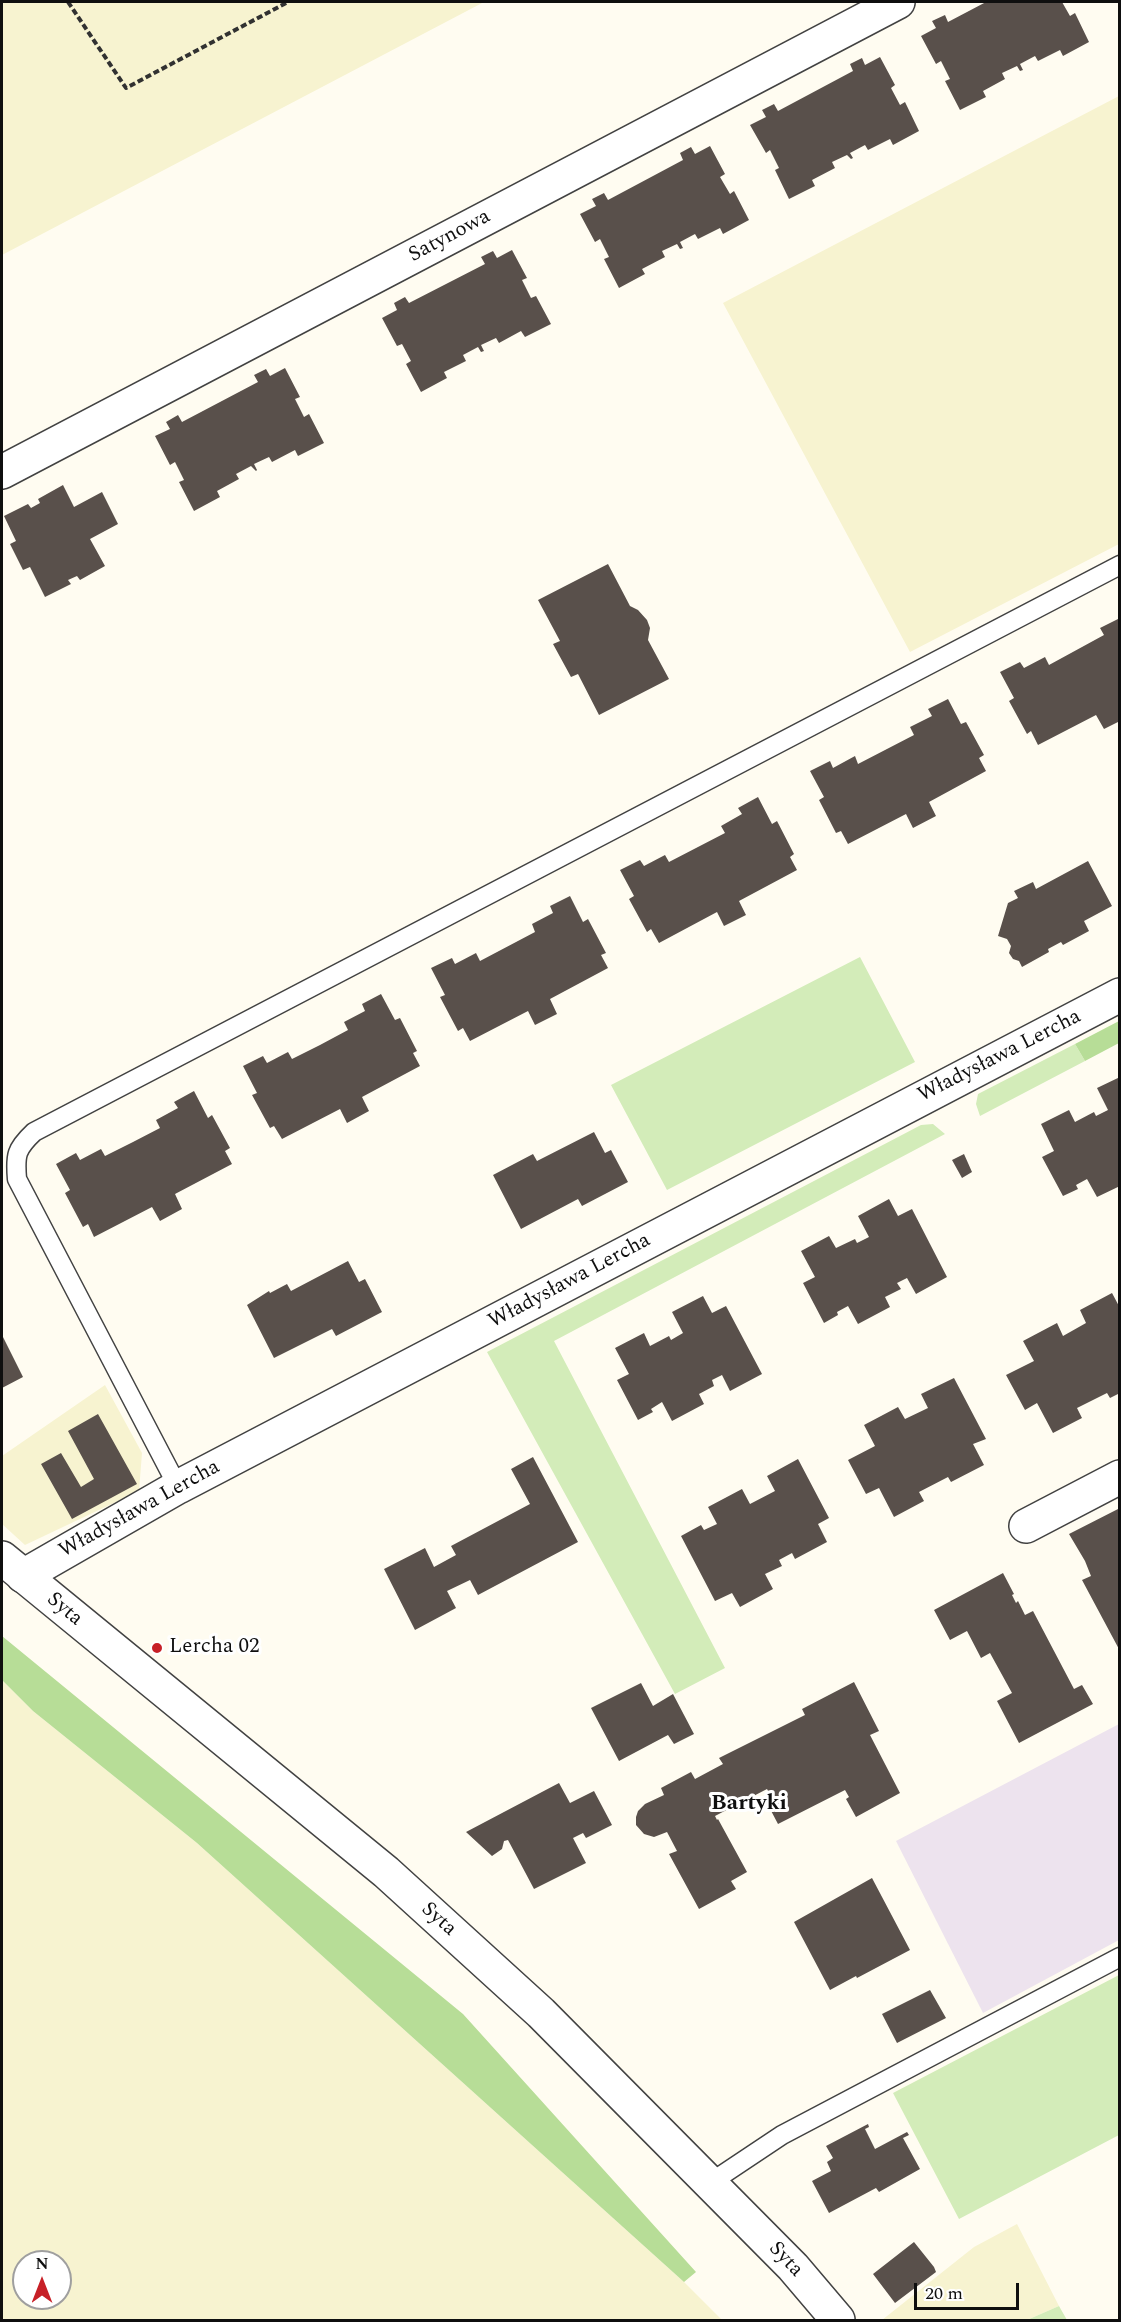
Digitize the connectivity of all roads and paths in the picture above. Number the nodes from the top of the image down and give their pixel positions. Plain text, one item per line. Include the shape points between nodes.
1 (68, 2) edge
2 (288, 2) edge
3 (898, 2) edge
4 (2, 472) edge
5 (1119, 564) edge
6 (1119, 995) edge
7 (1119, 1477) edge
8 (178, 1487) junction
9 (1026, 1526) dead end
10 (12, 1567) edge
11 (1119, 1957) edge
12 (710, 2183) junction
13 (838, 2320) edge

1 - 2 path via 126,88
3 - 4 street, Satynowa
5 - 8 lane via 34,1132 17,1152 17,1179
6 - 8 street, Władysława Lercha
7 - 9 street
8 - 10 street, Władysława Lercha
10 - 12 street, Syta via 386,1872 541,2013
11 - 12 lane via 782,2135
12 - 13 street, Syta via 793,2266

